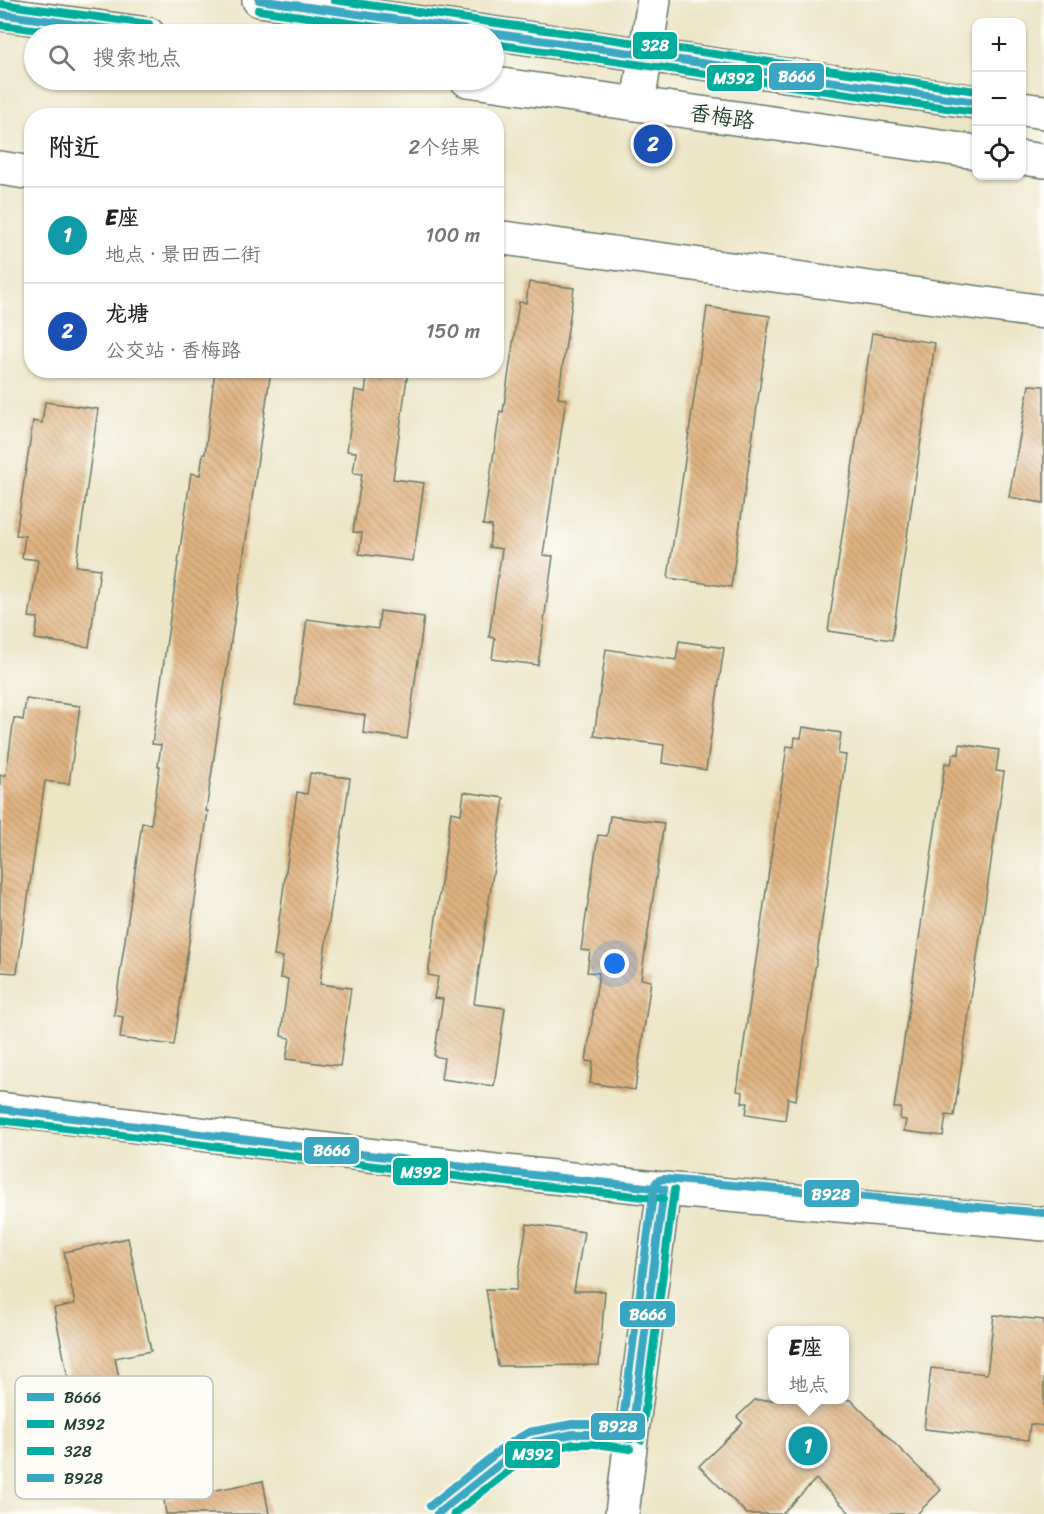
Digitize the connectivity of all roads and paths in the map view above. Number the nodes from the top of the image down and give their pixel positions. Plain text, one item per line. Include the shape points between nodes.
1 (259, 0) edge
2 (654, 0) edge
3 (0, 14) edge
4 (74, 24) edge
5 (427, 24) edge
6 (504, 35) edge
7 (645, 55) junction
8 (504, 85) edge
9 (972, 101) edge
10 (638, 104) junction
11 (1026, 110) edge
12 (1044, 112) edge
13 (972, 151) edge
14 (1026, 159) edge
15 (1044, 162) edge
16 (0, 168) edge
17 (24, 172) edge
18 (504, 238) edge
19 (1044, 312) edge
20 (0, 1109) edge
21 (664, 1189) junction
22 (1044, 1224) edge
23 (622, 1514) edge

1 - 5 street
2 - 7 street
3 - 4 street
6 - 7 street
7 - 9 street
7 - 10 street
8 - 10 street, 香梅路
10 - 13 street, 香梅路
11 - 12 street
14 - 15 street
16 - 17 street
18 - 19 street
20 - 21 street
21 - 22 street
21 - 23 street

